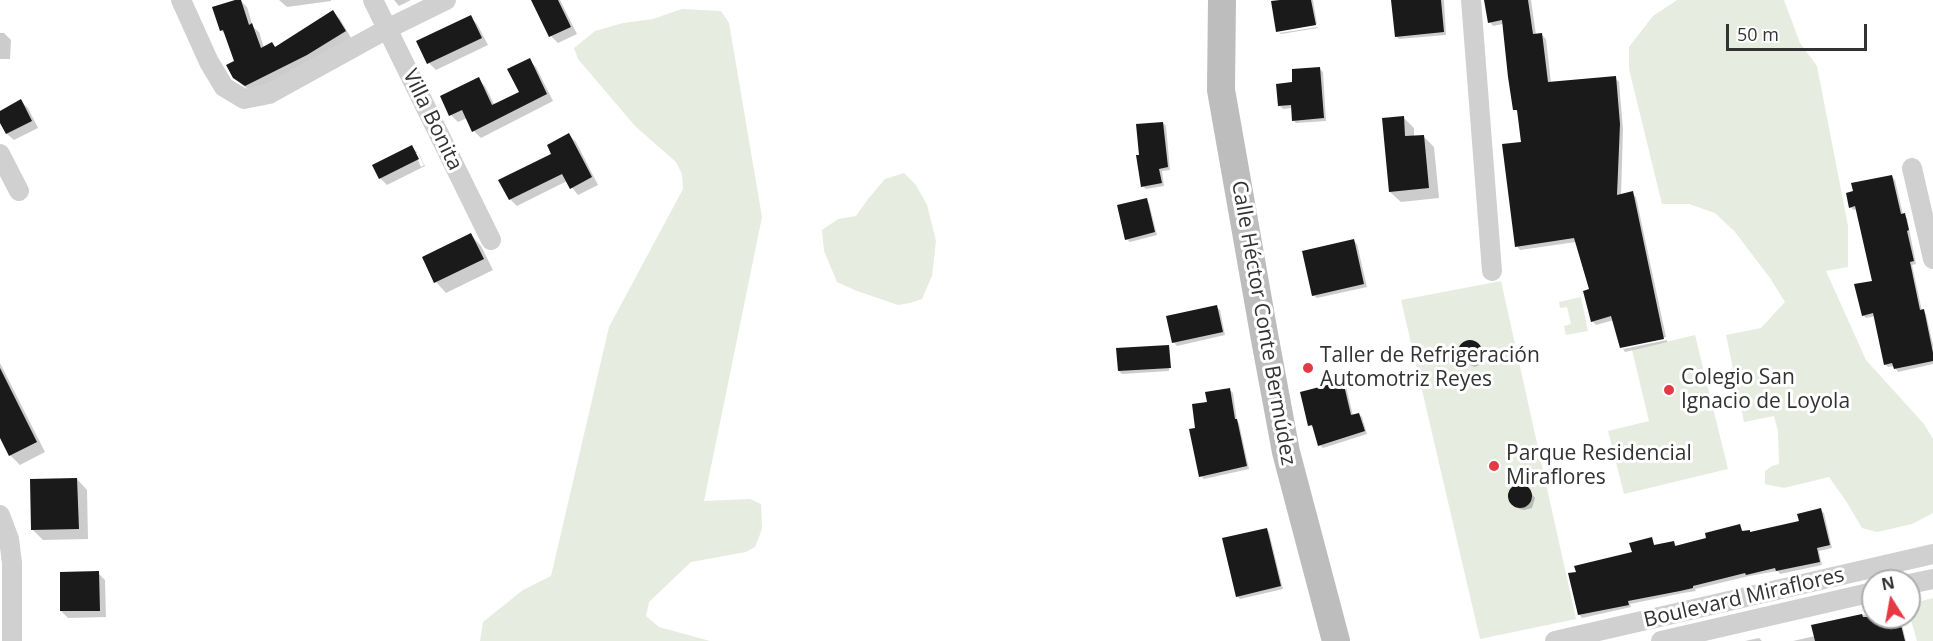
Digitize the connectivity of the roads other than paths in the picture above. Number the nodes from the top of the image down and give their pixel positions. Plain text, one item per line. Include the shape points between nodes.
1 (181, 0) edge
2 (373, 0) edge
3 (446, 0) edge
4 (1222, 0) edge
5 (1471, 0) edge
6 (387, 29) junction
7 (0, 154) edge
8 (1912, 168) dead end
9 (19, 191) dead end
10 (491, 240) dead end
11 (1933, 258) edge
12 (1492, 271) dead end
13 (0, 515) edge
14 (1933, 554) edge
15 (1861, 595) edge
16 (1578, 638) edge
17 (12, 641) edge
18 (1336, 641) edge
19 (1555, 641) edge
20 (1661, 641) edge

1 - 6 street via 224,87 244,99 269,94
2 - 6 street, Villa Bonita
3 - 6 street
4 - 18 street, Calle Héctor Conte Bermúdez via 1221,90 1260,311 1286,453
5 - 12 street
6 - 10 street, Villa Bonita
7 - 9 street
8 - 11 street
13 - 17 street via 12,563
14 - 16 street, Boulevard Miraflores
15 - 20 street
16 - 19 street, Boulevard Miraflores

